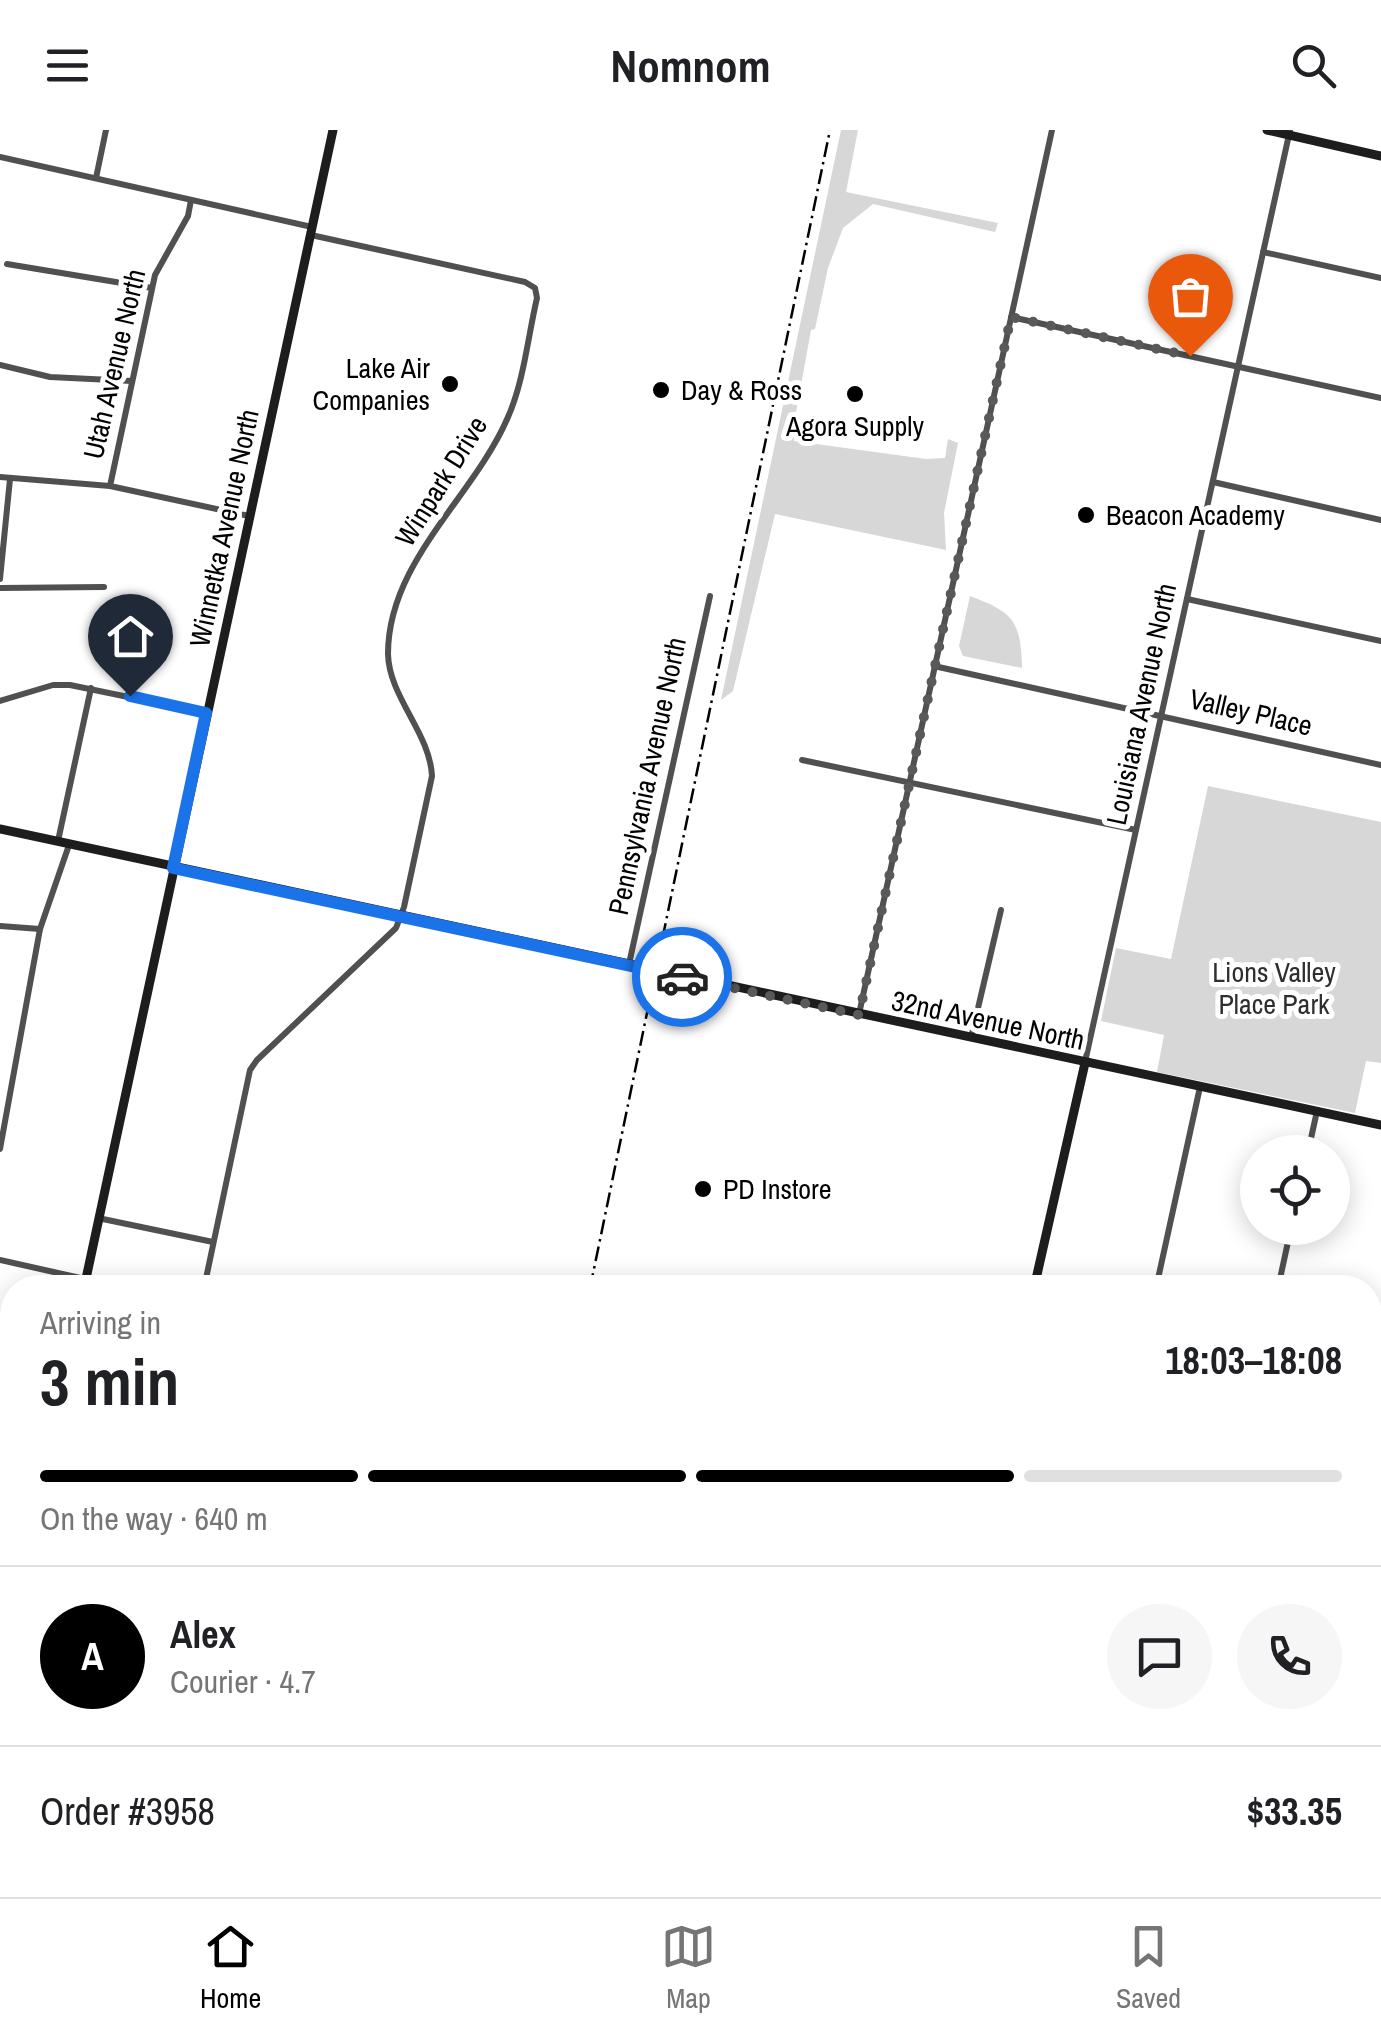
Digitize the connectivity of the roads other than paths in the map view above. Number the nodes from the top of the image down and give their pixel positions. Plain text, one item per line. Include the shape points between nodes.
1 (106, 130) edge
2 (334, 130) edge
3 (1052, 130) edge
4 (1267, 130) edge
5 (1289, 132) edge
6 (1381, 156) edge
7 (0, 157) edge
8 (96, 178) junction
9 (191, 200) junction
10 (312, 231) junction
11 (1263, 252) junction
12 (7, 264) dead end
13 (1381, 278) edge
14 (152, 288) junction
15 (1011, 317) junction
16 (0, 365) edge
17 (1238, 366) junction
18 (132, 381) junction
19 (1381, 398) edge
20 (0, 477) edge
21 (10, 479) junction
22 (1213, 482) junction
23 (110, 486) junction
24 (250, 516) junction
25 (1381, 520) edge
26 (0, 579) edge
27 (104, 587) dead end
28 (0, 588) edge
29 (710, 596) dead end
30 (1188, 599) junction
31 (1381, 642) edge
32 (934, 666) junction
33 (91, 688) junction
34 (0, 701) edge
35 (206, 713) junction
36 (1162, 714) junction
37 (802, 760) dead end
38 (1381, 765) edge
39 (910, 782) junction
40 (0, 829) edge
41 (1136, 830) junction
42 (58, 842) junction
43 (69, 845) junction
44 (173, 868) junction
45 (1001, 910) dead end
46 (401, 917) junction
47 (0, 926) edge
48 (40, 929) junction
49 (629, 966) junction
50 (859, 1015) junction
51 (970, 1040) junction
52 (1085, 1063) junction
53 (1200, 1087) junction
54 (1316, 1112) junction
55 (1381, 1126) edge
56 (1311, 1135) edge
57 (0, 1149) edge
58 (98, 1218) junction
59 (213, 1242) junction
60 (1288, 1245) edge
61 (0, 1260) edge
62 (55, 1275) edge
63 (86, 1275) edge
64 (207, 1275) edge
65 (1037, 1275) edge
66 (1159, 1275) edge
67 (1281, 1275) edge

1 - 8 street
2 - 10 street, Winnetka Avenue North
3 - 15 street
4 - 5 street
5 - 6 street
5 - 11 street, Louisiana Avenue North
7 - 8 street
8 - 9 street
9 - 10 street
9 - 14 street, Utah Avenue North
10 - 24 street, Winnetka Avenue North
10 - 46 street, Winpark Drive via 525,282 537,292 508,417 400,591 389,663 432,776
11 - 13 street
11 - 17 street, Louisiana Avenue North
12 - 14 street
14 - 18 street, Utah Avenue North
15 - 17 street
15 - 32 street
16 - 18 street via 50,377
17 - 19 street
17 - 22 street, Louisiana Avenue North
18 - 23 street, Utah Avenue North
20 - 21 street
21 - 23 street
21 - 26 street
22 - 25 street
22 - 30 street, Louisiana Avenue North
23 - 24 street
24 - 35 street, Winnetka Avenue North
27 - 28 street
29 - 49 street, Pennsylvania Avenue North
30 - 31 street
30 - 36 street, Louisiana Avenue North
32 - 36 street, Valley Place
32 - 39 street
33 - 34 street via 53,686
33 - 35 street
33 - 42 street
35 - 44 street, Winnetka Avenue North
36 - 38 street, Valley Place
36 - 41 street, Louisiana Avenue North
37 - 39 street
39 - 41 street
39 - 50 street
40 - 42 street, 32nd Avenue North
41 - 52 street, Louisiana Avenue North
42 - 43 street, 32nd Avenue North
43 - 44 street, 32nd Avenue North
43 - 48 street
44 - 46 street, 32nd Avenue North
44 - 58 street, Winnetka Avenue North
45 - 51 street
46 - 49 street, 32nd Avenue North
46 - 59 street via 250,1070
47 - 48 street
48 - 57 street
49 - 50 street, 32nd Avenue North
50 - 51 street, 32nd Avenue North
51 - 52 street, 32nd Avenue North
52 - 53 street, 32nd Avenue North
52 - 65 street, Louisiana Avenue North
53 - 54 street, 32nd Avenue North
53 - 66 street
54 - 55 street, 32nd Avenue North
54 - 56 street
58 - 59 street
58 - 63 street, Winnetka Avenue North
59 - 64 street
60 - 67 street
61 - 62 street

